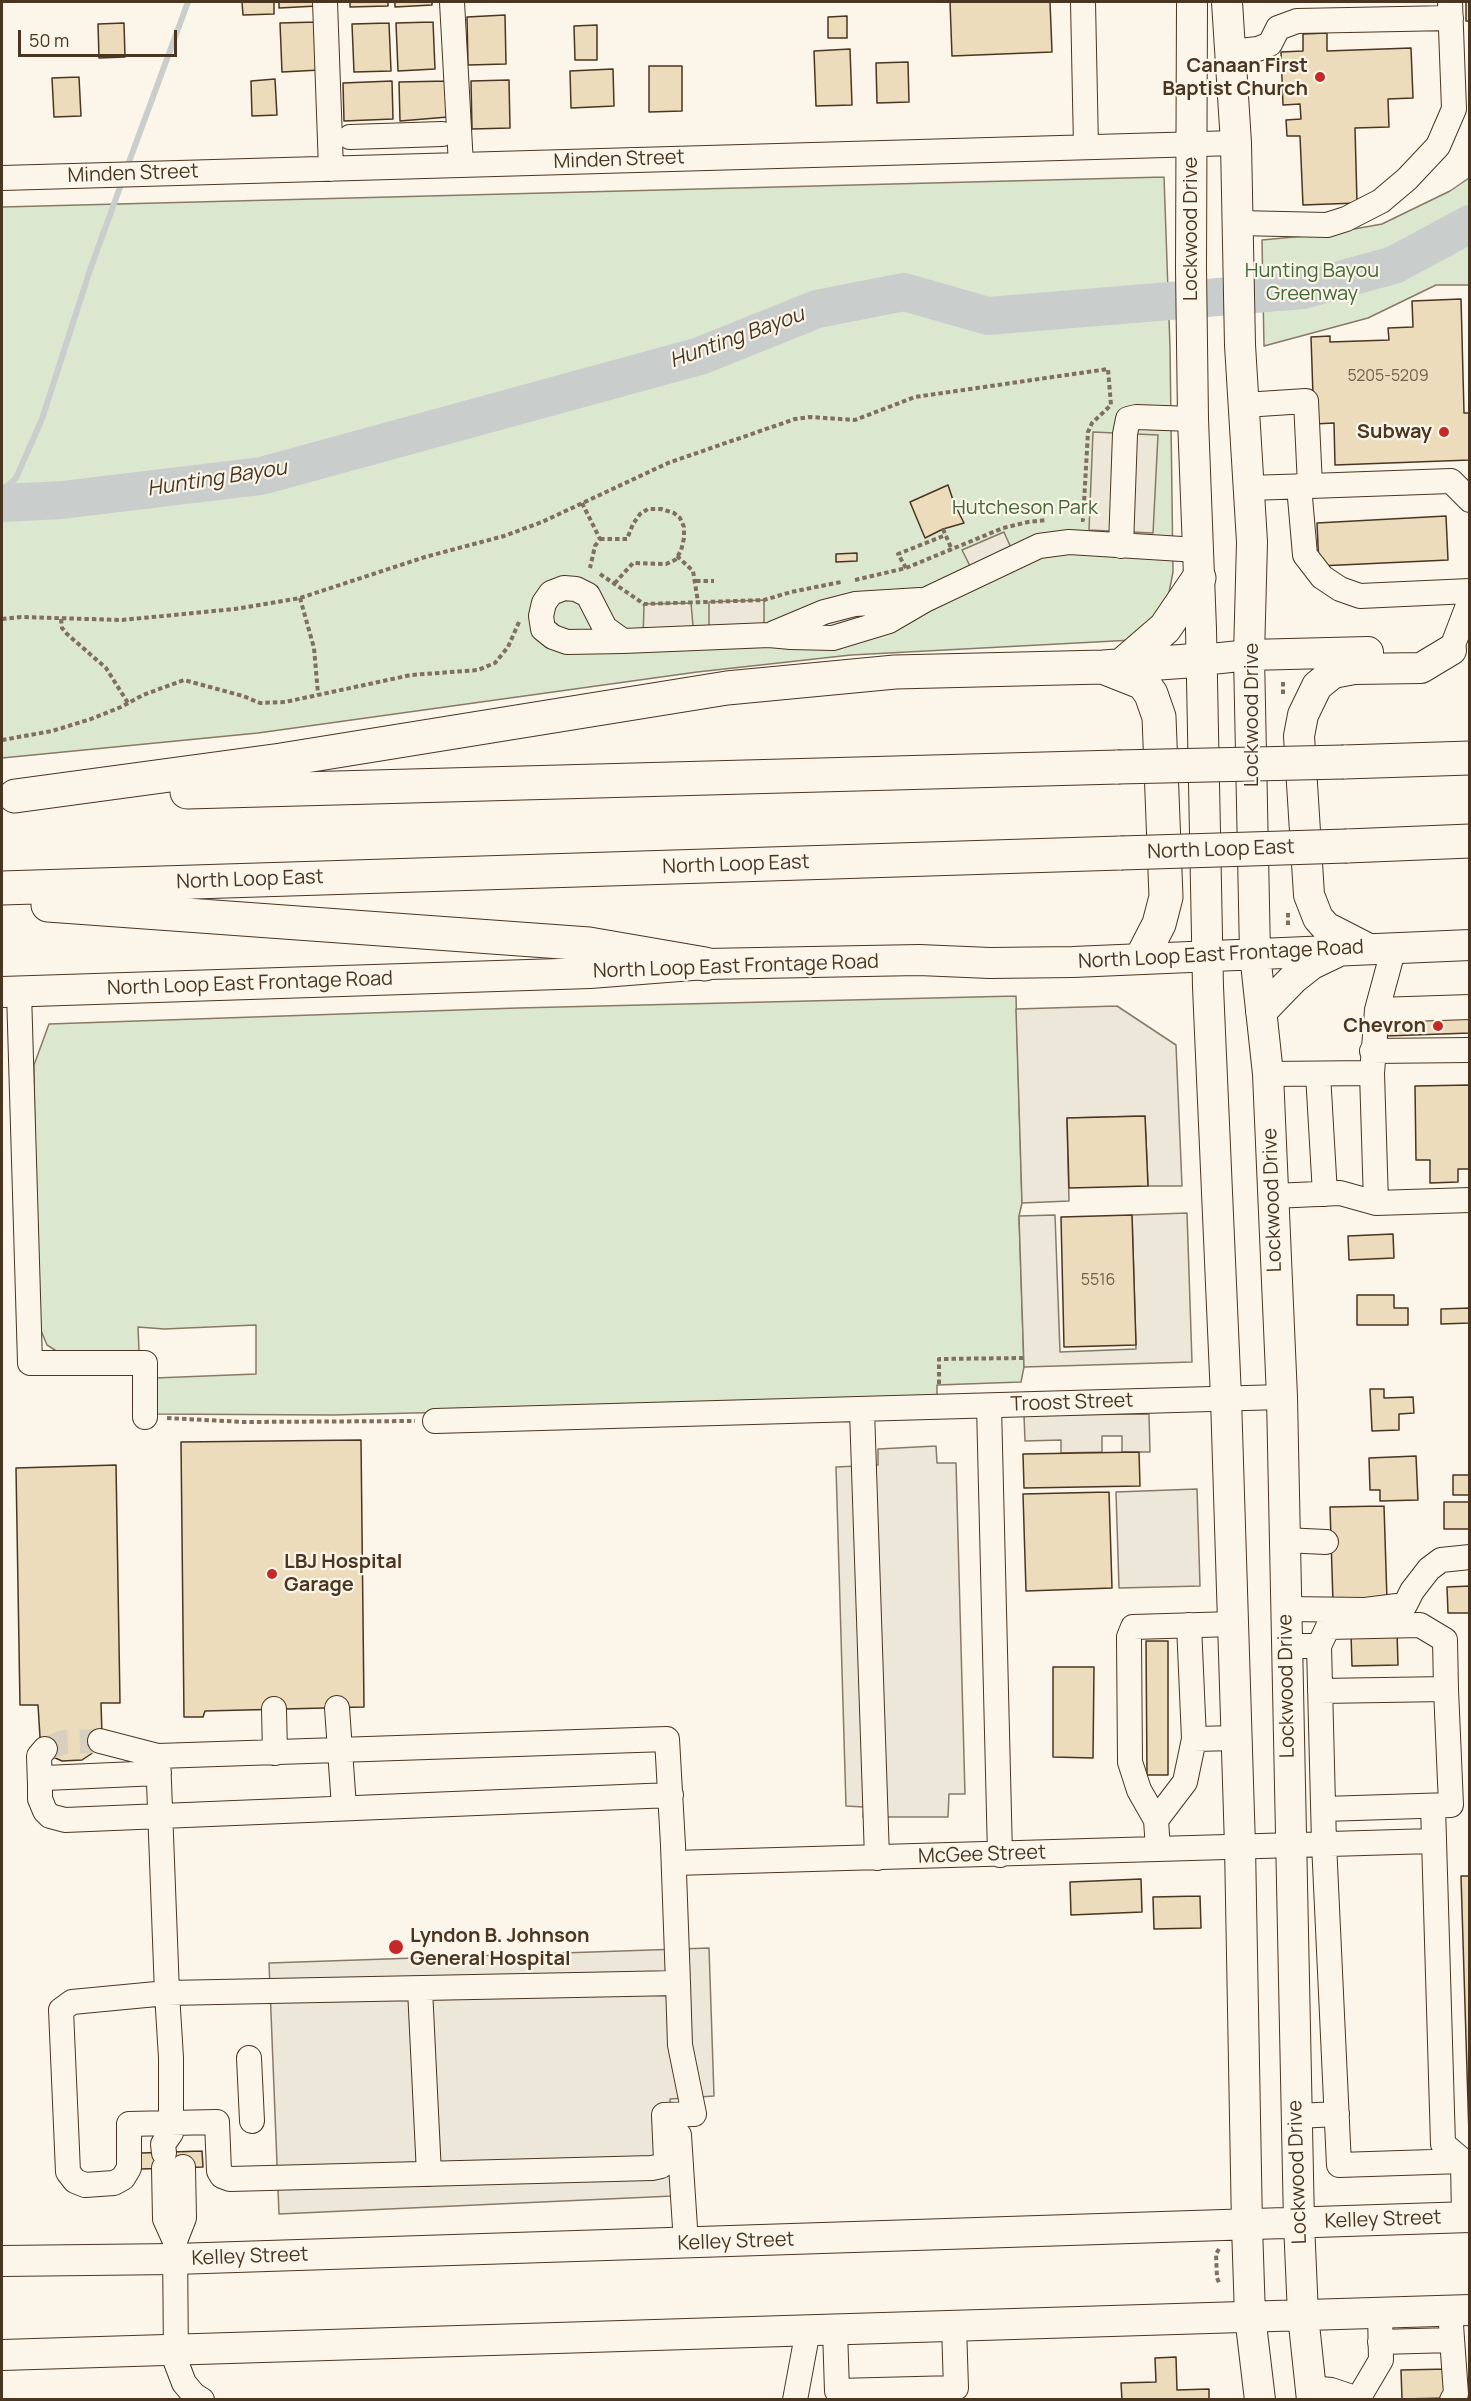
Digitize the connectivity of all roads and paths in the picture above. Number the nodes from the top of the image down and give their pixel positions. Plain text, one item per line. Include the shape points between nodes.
1 (325, 2) edge
2 (452, 2) edge
3 (1083, 2) edge
4 (1192, 2) edge
5 (1227, 2) edge
6 (1451, 10) edge
7 (1230, 51) junction
8 (1236, 143) junction
9 (1191, 144) junction
10 (1086, 147) junction
11 (461, 165) junction
12 (424, 166) junction
13 (373, 168) junction
14 (331, 169) junction
15 (2, 178) edge
16 (1238, 223) junction
17 (1108, 369) dead end
18 (1244, 405) junction
19 (1193, 419) junction
20 (1304, 486) junction
21 (1249, 488) junction
22 (1470, 500) edge
23 (582, 503) junction
24 (943, 529) dead end
25 (946, 535) junction
26 (600, 539) junction
27 (1121, 546) junction
28 (952, 550) dead end
29 (677, 556) junction
30 (1198, 564) junction
31 (590, 568) dead end
32 (906, 568) dead end
33 (696, 581) junction
34 (714, 581) dead end
35 (614, 584) dead end
36 (1470, 591) edge
37 (300, 598) junction
38 (1470, 600) edge
39 (698, 602) dead end
40 (2, 619) edge
41 (61, 619) junction
42 (623, 641) dead end
43 (1460, 649) edge
44 (1249, 655) junction
45 (1202, 660) junction
46 (1112, 667) junction
47 (318, 694) dead end
48 (128, 703) dead end
49 (1470, 758) edge
50 (8, 797) edge
51 (1470, 841) edge
52 (2, 888) edge
53 (2, 902) edge
54 (1470, 945) edge
55 (1367, 948) junction
56 (1255, 954) junction
57 (1207, 956) junction
58 (1142, 957) junction
59 (705, 964) junction
60 (10, 992) edge
61 (1470, 1007) edge
62 (1377, 1010) junction
63 (1261, 1012) junction
64 (1470, 1050) edge
65 (1372, 1062) junction
66 (1268, 1074) junction
67 (1318, 1074) junction
68 (1325, 1194) junction
69 (1273, 1196) junction
70 (1470, 1200) edge
71 (1376, 1203) junction
72 (1023, 1358) dead end
73 (1282, 1397) junction
74 (1226, 1398) junction
75 (989, 1406) junction
76 (939, 1408) junction
77 (862, 1410) junction
78 (146, 1417) joint
79 (435, 1421) joint
80 (1284, 1540) junction
81 (1326, 1542) dead end
82 (1470, 1557) edge
83 (1286, 1609) junction
84 (1233, 1624) junction
85 (1189, 1625) junction
86 (1287, 1646) junction
87 (1319, 1646) junction
88 (1446, 1689) junction
89 (1320, 1691) junction
90 (337, 1708) dead end
91 (274, 1709) dead end
92 (1236, 1738) junction
93 (1194, 1739) junction
94 (100, 1741) tunnel mouth
95 (45, 1749) dead end
96 (339, 1751) junction
97 (275, 1753) junction
98 (1322, 1757) junction
99 (1289, 1758) junction
100 (158, 1765) junction
101 (40, 1786) junction
102 (670, 1795) junction
103 (1451, 1805) edge
104 (344, 1808) junction
105 (1324, 1809) junction
106 (162, 1817) junction
107 (1156, 1820) junction
108 (1433, 1841) junction
109 (1324, 1843) junction
110 (1291, 1844) junction
111 (1240, 1846) junction
112 (1158, 1849) junction
113 (1000, 1855) junction
114 (877, 1858) junction
115 (674, 1863) junction
116 (678, 1983) junction
117 (420, 1989) junction
118 (167, 1993) junction
119 (1334, 2044) junction
120 (1295, 2045) junction
121 (249, 2058) dead end
122 (1337, 2114) junction
123 (678, 2115) junction
124 (1297, 2116) junction
125 (252, 2121) dead end
126 (173, 2149) junction
127 (1466, 2167) edge
128 (429, 2174) junction
129 (1467, 2217) edge
130 (1299, 2223) junction
131 (1246, 2226) junction
132 (686, 2244) junction
133 (1219, 2249) dead end
134 (175, 2250) junction
135 (2, 2261) edge
136 (1220, 2284) dead end
137 (1460, 2311) edge
138 (1380, 2313) junction
139 (1303, 2315) junction
140 (1250, 2316) junction
141 (954, 2326) junction
142 (822, 2330) junction
143 (1452, 2340) junction
144 (1380, 2342) junction
145 (176, 2350) junction
146 (2, 2355) edge
147 (1311, 2394) edge
148 (837, 2395) edge
149 (1359, 2399) edge
150 (202, 2400) edge
151 (795, 2400) edge
152 (1260, 2400) edge
153 (1452, 2400) edge

1 - 14 street
2 - 11 street
3 - 10 street
4 - 9 main road, Lockwood Drive
5 - 7 main road, Lockwood Drive
6 - 7 street via 1297,21 1278,28 1270,44
6 - 16 street via 1454,109 1438,146 1407,179 1381,201 1327,225
7 - 8 main road, Lockwood Drive
8 - 9 street, Minden Street
8 - 16 main road, Lockwood Drive
9 - 10 street, Minden Street
9 - 19 main road, Lockwood Drive
10 - 11 street, Minden Street
11 - 12 street, Minden Street
12 - 13 street, Minden Street
12 - 13 street via 431,134 359,137
13 - 14 street, Minden Street
14 - 15 street, Minden Street
16 - 18 main road, Lockwood Drive
17 - 23 path via 915,397 855,420 795,419 668,463
18 - 20 street via 1306,401
18 - 21 main road, Lockwood Drive
19 - 27 street via 1128,419
19 - 30 main road, Lockwood Drive
20 - 21 street
20 - 22 street via 1451,481
20 - 36 street via 1305,555 1322,577 1340,589 1360,596
21 - 44 main road, Lockwood Drive via 1253,560
23 - 26 path
23 - 37 path via 504,536 425,556
24 - 25 path
25 - 28 path
25 - 32 path via 898,554
26 - 29 path via 627,539 640,514 648,509 661,509 680,518 684,527
26 - 31 path
27 - 30 street
27 - 42 street via 1069,542 1039,546 925,600 855,604 769,635
29 - 33 path via 693,571
29 - 35 path via 666,564 633,563
30 - 45 main road, Lockwood Drive
30 - 46 highway via 1165,628
33 - 34 path
33 - 39 path
37 - 41 path via 122,620
37 - 47 path via 314,648
38 - 43 street
40 - 41 path
41 - 48 path via 62,628 106,668
43 - 44 main road
43 - 55 main road via 1421,668 1354,669 1333,674 1317,686 1303,715 1299,736 1309,895 1326,927
44 - 45 main road
44 - 56 main road, Lockwood Drive
45 - 46 highway
45 - 57 main road, Lockwood Drive
46 - 50 highway via 895,672 727,688 237,766
46 - 58 highway via 1143,683 1159,717 1166,897 1159,924
49 - 50 highway, bridge
51 - 52 highway, North Loop East, bridge
53 - 59 highway via 589,944
54 - 55 main road, North Loop East Frontage Road
55 - 56 main road, North Loop East Frontage Road
55 - 62 street
55 - 63 main road via 1306,969
56 - 57 main road, North Loop East Frontage Road
56 - 63 main road, Lockwood Drive
57 - 58 main road, North Loop East Frontage Road
57 - 74 main road, Lockwood Drive
58 - 59 main road, North Loop East Frontage Road via 1073,962
59 - 60 main road, North Loop East Frontage Road via 590,973
60 - 78 street via 30,1362 145,1363
61 - 62 street
62 - 65 street
63 - 66 main road, Lockwood Drive
64 - 65 street
65 - 67 street
65 - 71 street
66 - 67 street
66 - 69 main road, Lockwood Drive
67 - 68 street
68 - 69 street
68 - 71 street via 1340,1193
69 - 73 main road, Lockwood Drive
70 - 71 street
72 - 76 path via 939,1359
73 - 74 street, Troost Street
73 - 80 main road, Lockwood Drive
74 - 75 street, Troost Street
74 - 84 main road, Lockwood Drive
75 - 76 street, Troost Street
75 - 113 street
76 - 77 street, Troost Street
77 - 79 street, Troost Street
77 - 114 street
78 - 79 path via 244,1422
80 - 81 street
80 - 83 main road, Lockwood Drive
82 - 83 street via 1441,1560 1412,1591 1405,1605 1365,1610
83 - 86 main road, Lockwood Drive
84 - 85 street
84 - 92 main road, Lockwood Drive
85 - 93 street
85 - 107 street via 1133,1627 1129,1637 1130,1762 1139,1790
86 - 87 street
86 - 99 main road, Lockwood Drive
87 - 88 street via 1328,1627 1420,1625 1445,1640
87 - 89 street
88 - 89 street
88 - 103 street
89 - 98 street
90 - 96 street
91 - 97 street
92 - 93 street
92 - 111 main road, Lockwood Drive
93 - 107 street via 1185,1782
94 - 100 street
95 - 101 street via 39,1756
96 - 97 street
96 - 102 street via 667,1739
96 - 104 street
97 - 100 street
98 - 99 street
98 - 105 street
99 - 110 main road, Lockwood Drive
100 - 101 street via 45,1778
100 - 106 street
101 - 106 street via 45,1811 65,1820
102 - 104 street
102 - 115 street
103 - 105 street
103 - 108 street
104 - 106 street
105 - 109 street
106 - 118 street
107 - 112 street
108 - 109 street, McGee Street
108 - 127 street via 1443,2144
109 - 110 street, McGee Street
109 - 119 street
110 - 111 street, McGee Street
110 - 120 main road, Lockwood Drive
111 - 112 street, McGee Street
111 - 131 main road, Lockwood Drive
112 - 113 street, McGee Street
113 - 114 street, McGee Street
114 - 115 street, McGee Street
115 - 116 street
116 - 117 street
116 - 123 street via 680,2045 694,2114
117 - 118 street
117 - 128 street
118 - 126 street
118 - 126 street via 63,2006 68,2172 85,2185 114,2183 123,2178 129,2168 129,2124
119 - 120 street
119 - 122 street
120 - 124 main road, Lockwood Drive
121 - 125 street
122 - 124 street
122 - 127 street via 1339,2165
123 - 128 street via 664,2115 666,2161 661,2166
123 - 132 street
124 - 130 main road, Lockwood Drive
126 - 128 street via 217,2122 219,2171 230,2179
126 - 134 street via 165,2219
127 - 129 street
129 - 130 main road, Kelley Street
130 - 131 main road, Kelley Street
130 - 139 main road, Lockwood Drive
131 - 132 main road, Kelley Street
131 - 140 main road, Lockwood Drive
132 - 134 main road, Kelley Street
133 - 136 path via 1216,2254
134 - 135 main road, Kelley Street
134 - 145 street
137 - 138 main road
137 - 143 street
138 - 139 main road
138 - 144 street
139 - 140 main road
139 - 147 main road, Lockwood Drive
140 - 141 main road
140 - 152 main road, Lockwood Drive
141 - 142 main road
141 - 148 street via 956,2388
142 - 145 main road
142 - 148 street
142 - 151 street
143 - 144 street
143 - 153 street via 1456,2394
144 - 149 street via 1381,2360
145 - 146 main road
145 - 150 street via 184,2383
147 - 149 street via 1330,2390

